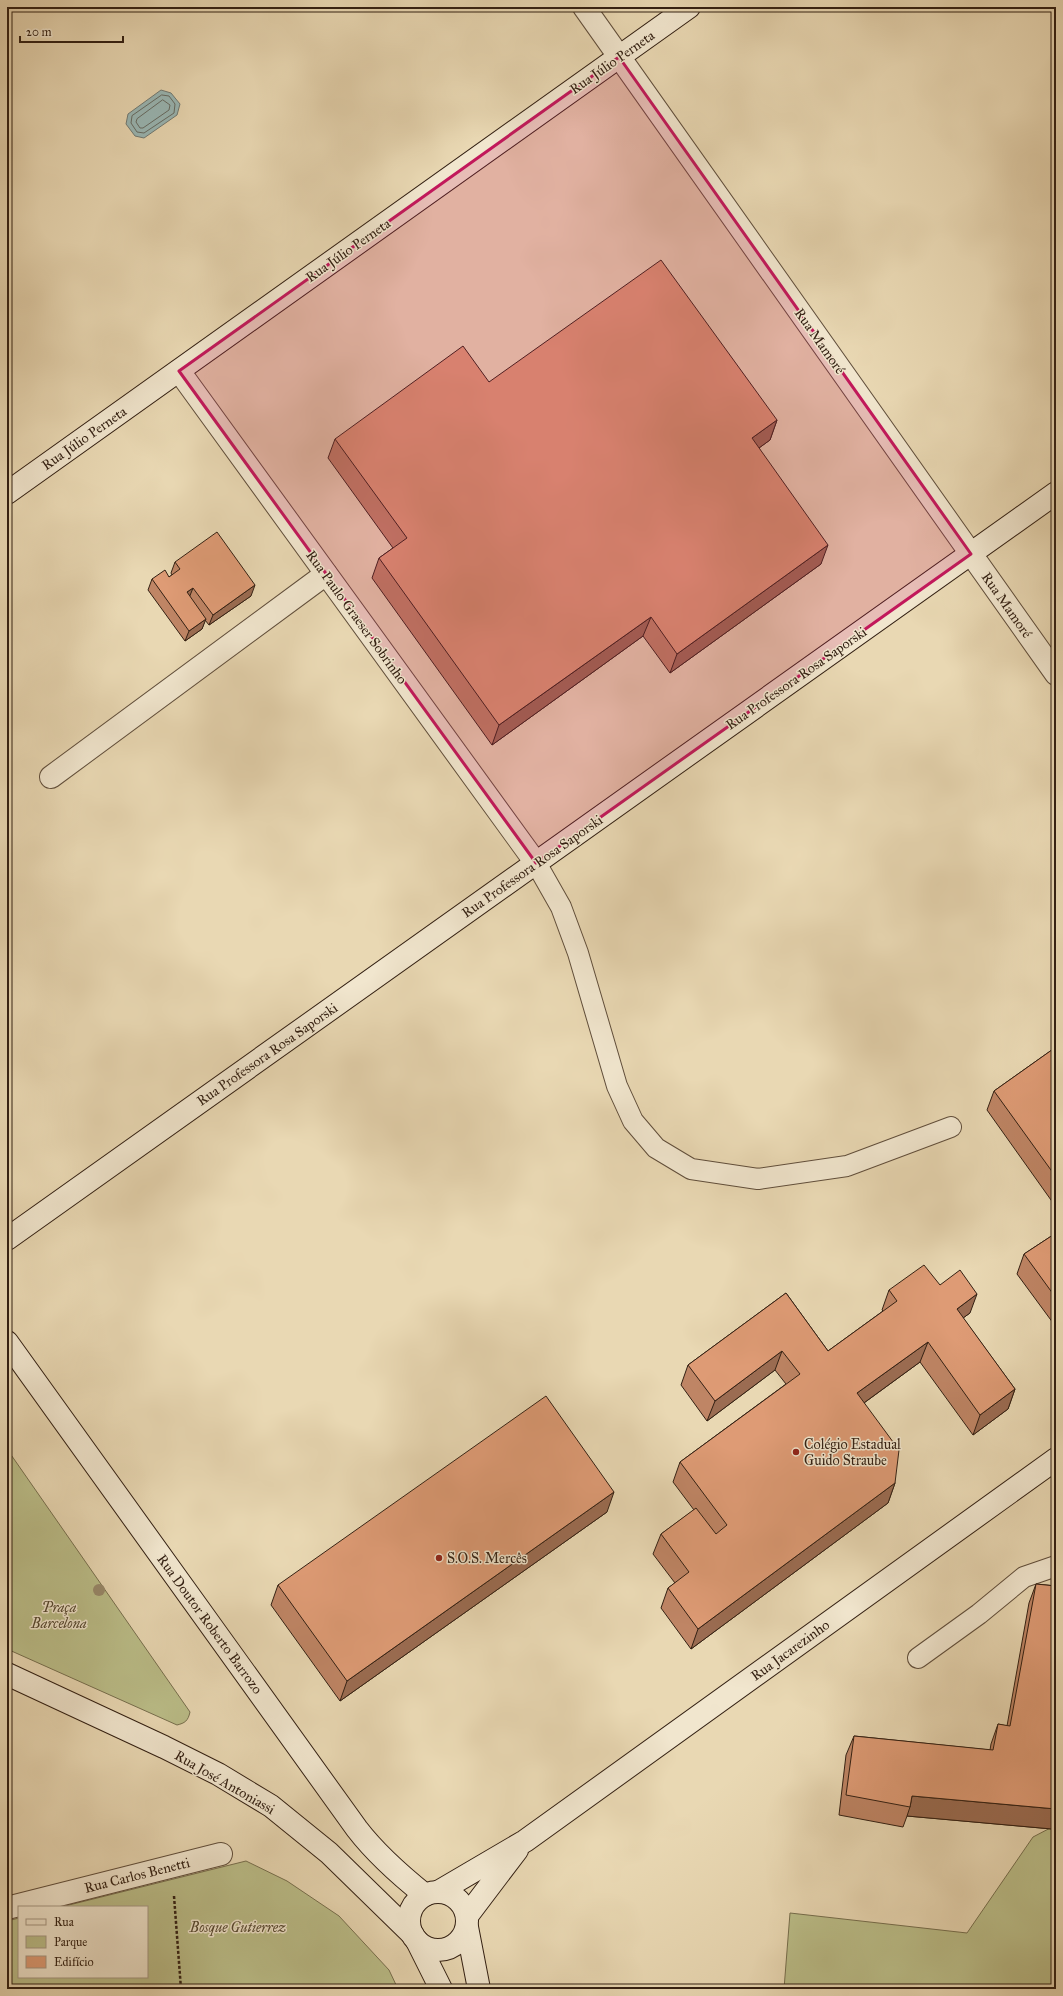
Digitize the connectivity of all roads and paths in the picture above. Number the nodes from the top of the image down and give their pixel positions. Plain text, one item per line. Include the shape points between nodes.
1 (584, 7) edge
2 (689, 7) edge
3 (619, 57) junction
4 (179, 371) junction
5 (7, 493) edge
6 (1056, 493) edge
7 (971, 554) junction
8 (326, 574) junction
9 (1056, 674) edge
10 (51, 777) dead end
11 (536, 863) junction
12 (951, 1127) dead end
13 (7, 1239) edge
14 (7, 1342) edge
15 (1056, 1459) edge
16 (1056, 1566) edge
17 (918, 1658) dead end
18 (7, 1674) edge
19 (525, 1841) junction
20 (221, 1854) dead end
21 (172, 1867) junction
22 (432, 1894) junction
23 (7, 1908) edge
24 (467, 1921) junction
25 (415, 1938) junction
26 (181, 1989) edge
27 (441, 1989) edge
28 (479, 1989) edge

1 - 3 street, Rua Mamoré
2 - 3 street, Rua Júlio Perneta
3 - 4 street, Rua Júlio Perneta
3 - 7 street, Rua Mamoré
4 - 5 street, Rua Júlio Perneta
4 - 8 street, Rua Paulo Graeser Sobrinho
6 - 7 street, Rua Professora Rosa Saporski
7 - 9 street, Rua Mamoré
7 - 11 street, Rua Professora Rosa Saporski
8 - 10 street
8 - 11 street, Rua Paulo Graeser Sobrinho
11 - 12 lane via 561,907 578,952 617,1086 632,1121 656,1148 691,1169 758,1179 847,1166
11 - 13 street, Rua Professora Rosa Saporski
14 - 22 street, Rua Doutor Roberto Barrozo via 373,1850 392,1868
15 - 19 street, Rua Jacarezinho
16 - 17 lane via 1024,1577 979,1614
18 - 25 street, Rua José Antoniassi via 164,1747 218,1774 271,1806 330,1853
19 - 22 street, Rua Jacarezinho
19 - 24 street, Rua Jacarezinho
20 - 21 street, Rua Carlos Benetti
21 - 23 street, Rua Carlos Benetti
21 - 26 path
22 - 24 street via 448,1894 457,1899 464,1906
22 - 25 street via 418,1901 410,1917
24 - 25 street via 464,1936 451,1948 433,1950 424,1947
24 - 28 street
25 - 27 street

